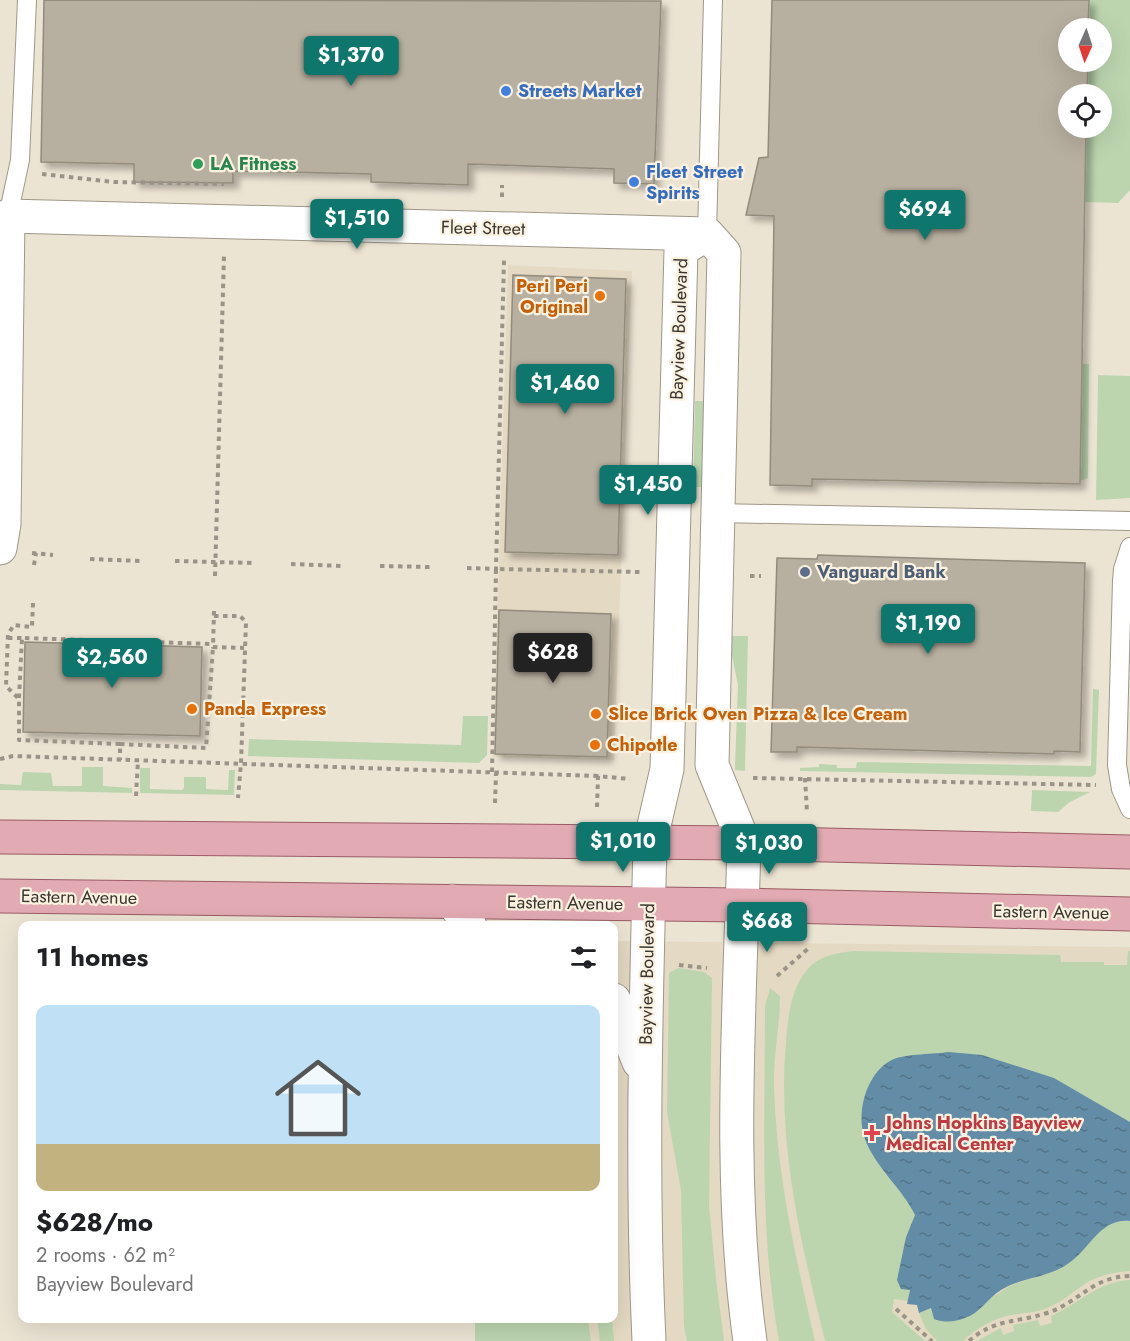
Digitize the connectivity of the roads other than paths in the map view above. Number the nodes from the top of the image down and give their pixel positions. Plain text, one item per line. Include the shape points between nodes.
1 (27, 0) edge
2 (713, 0) edge
3 (8, 216) junction
4 (707, 234) junction
5 (717, 513) junction
6 (1130, 521) edge
7 (1130, 546) edge
8 (14, 550) edge
9 (1130, 809) edge
10 (0, 837) edge
11 (650, 843) junction
12 (744, 843) junction
13 (1130, 852) edge
14 (0, 896) edge
15 (648, 904) junction
16 (743, 905) junction
17 (1130, 914) edge
18 (459, 918) edge
19 (618, 1010) edge
20 (644, 1074) junction
21 (650, 1341) edge
22 (750, 1341) edge

1 - 3 lane via 20,160
2 - 4 lane
3 - 4 street, Fleet Street
3 - 8 street via 4,524
4 - 5 street via 724,253
4 - 11 street, Bayview Boulevard via 681,250 667,769
5 - 6 lane
5 - 12 street via 712,765
7 - 9 lane via 1122,581 1117,765
10 - 11 main road
11 - 12 main road
11 - 15 street, Bayview Boulevard
12 - 13 main road
12 - 16 street
14 - 18 main road, Eastern Avenue
15 - 16 main road, Eastern Avenue
15 - 18 main road, Eastern Avenue
15 - 20 street, Bayview Boulevard
16 - 17 main road, Eastern Avenue
16 - 22 street via 737,1140 739,1243
19 - 20 street
20 - 21 street, Bayview Boulevard via 645,1260

